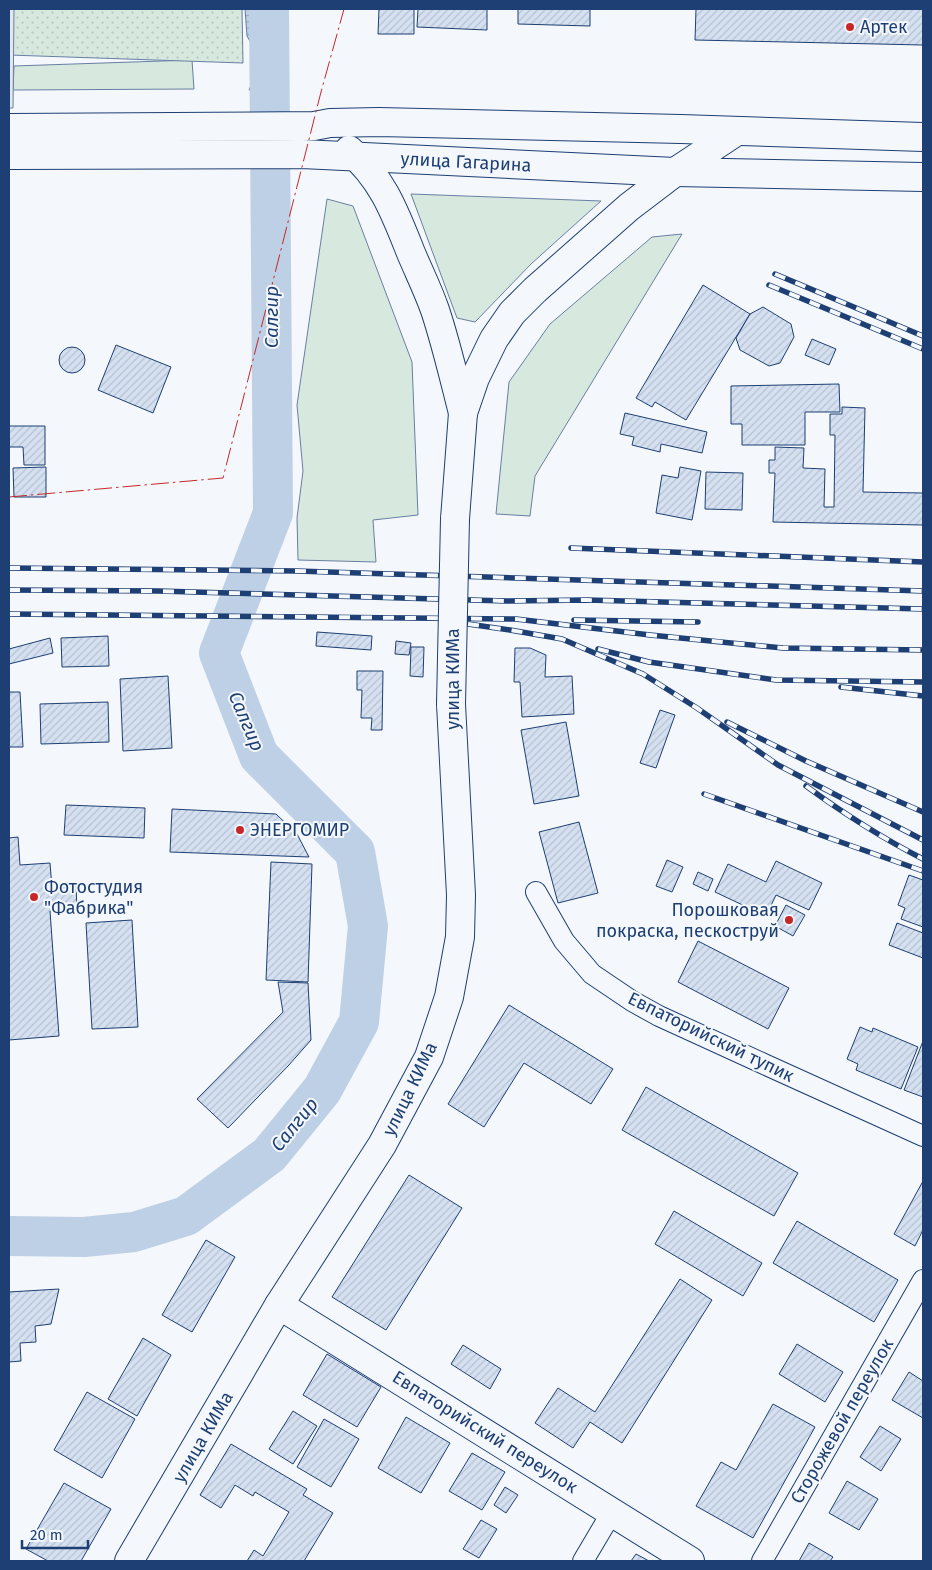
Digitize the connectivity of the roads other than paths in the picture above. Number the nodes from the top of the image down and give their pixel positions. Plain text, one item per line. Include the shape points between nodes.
1 (314, 126) junction
2 (9, 128) edge
3 (737, 131) junction
4 (923, 137) edge
5 (9, 155) edge
6 (358, 157) junction
7 (675, 172) junction
8 (923, 177) edge
9 (463, 413) junction
10 (536, 892) dead end
11 (923, 1136) edge
12 (923, 1280) edge
13 (279, 1305) junction
14 (612, 1512) junction
15 (129, 1561) edge
16 (583, 1561) edge
17 (690, 1561) edge
18 (762, 1561) edge

1 - 2 main road, улица Гагарина
1 - 3 main road, улица Гагарина via 379,122
1 - 6 main road
3 - 4 main road, улица Гагарина
3 - 7 main road
5 - 6 main road, улица Гагарина via 314,154
6 - 7 main road, улица Гагарина
6 - 9 main road via 387,195 424,281 444,337
7 - 8 main road, улица Гагарина
7 - 9 main road via 628,207 512,313 494,339
9 - 13 main road, улица КИМа, bridge via 456,519 451,704 460,936 449,997 429,1057 382,1144
10 - 11 street, Евпаторийский тупик via 564,941 592,974 632,1001
12 - 18 street, Сторожевой переулок
13 - 14 main road, Евпаторийский переулок
13 - 15 main road, улица КИМа
14 - 16 street
14 - 17 main road, Евпаторийский переулок

